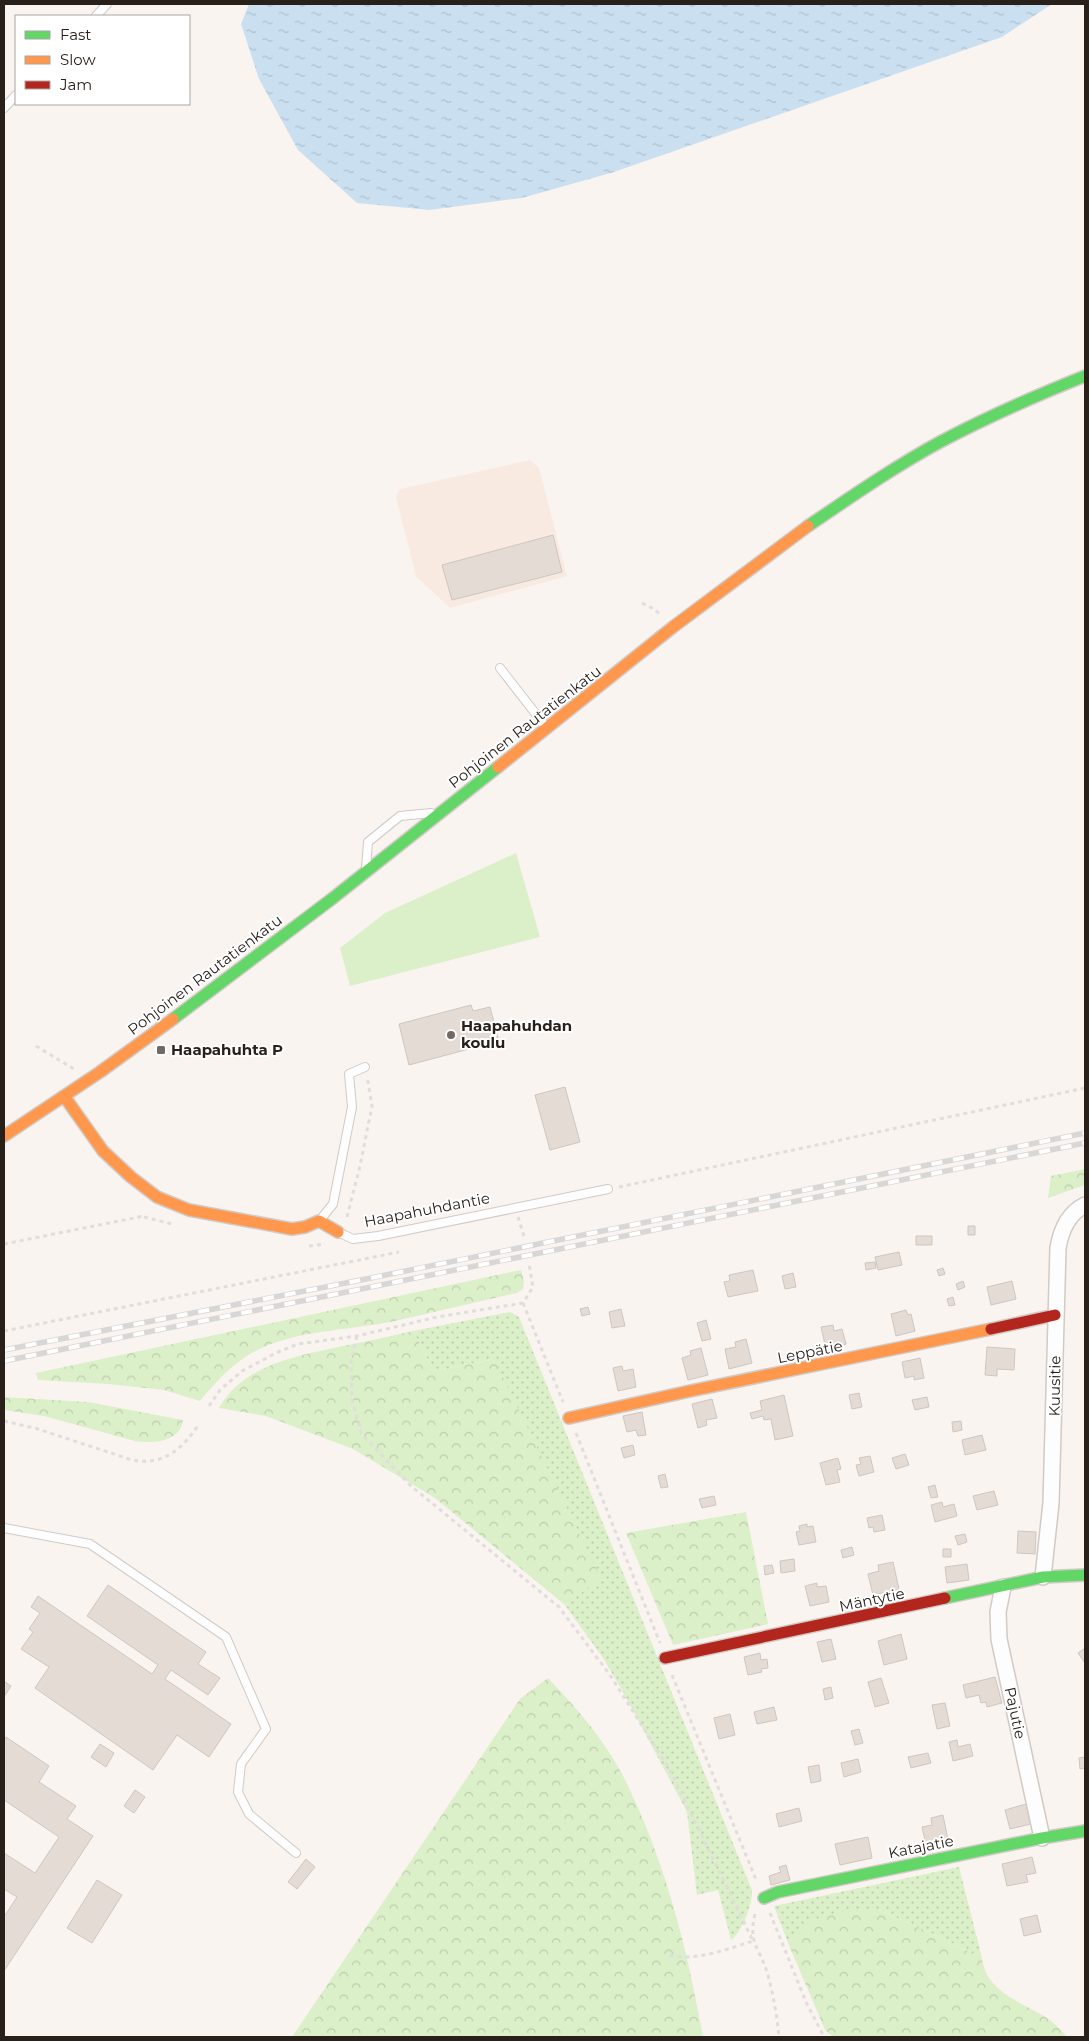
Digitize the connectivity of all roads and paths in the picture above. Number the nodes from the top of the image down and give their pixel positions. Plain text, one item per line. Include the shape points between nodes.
1 (107, 4) edge
2 (97, 15) edge
3 (15, 96) edge
4 (4, 108) edge
5 (1085, 376) edge
6 (500, 668) dead end
7 (547, 729) junction
8 (440, 812) junction
9 (366, 872) junction
10 (36, 1046) dead end
11 (365, 1067) joint
12 (90, 1078) junction
13 (1085, 1088) edge
14 (64, 1096) junction
15 (4, 1136) edge
16 (608, 1189) joint
17 (157, 1197) junction
18 (1085, 1205) edge
19 (515, 1207) junction
20 (319, 1222) junction
21 (338, 1232) junction
22 (524, 1236) dead end
23 (4, 1244) edge
24 (399, 1252) dead end
25 (529, 1264) dead end
26 (1056, 1315) junction
27 (4, 1331) edge
28 (357, 1336) junction
29 (209, 1406) dead end
30 (569, 1418) dead end
31 (4, 1421) edge
32 (199, 1424) dead end
33 (4, 1528) edge
34 (1085, 1575) edge
35 (1043, 1577) junction
36 (1003, 1587) junction
37 (665, 1658) dead end
38 (1085, 1831) edge
39 (1042, 1838) junction
40 (296, 1853) dead end
41 (764, 1898) joint
42 (753, 1941) junction
43 (666, 1954) dead end
44 (779, 2037) edge

1 - 2 lane
3 - 4 lane
5 - 7 street, Pohjoinen Rautatienkatu via 966,428 890,471 808,525
6 - 7 lane
7 - 8 street, Pohjoinen Rautatienkatu
8 - 9 street, Pohjoinen Rautatienkatu
8 - 9 lane via 400,816 368,842
9 - 12 street, Pohjoinen Rautatienkatu via 211,991
10 - 12 path
11 - 20 lane via 349,1074 352,1107 333,1204
11 - 21 path via 372,1106 346,1221
12 - 14 street, Pohjoinen Rautatienkatu
13 - 16 path
14 - 15 street, Pohjoinen Rautatienkatu
14 - 17 street via 103,1151
16 - 19 lane, Haapahuhdantie
17 - 20 street via 189,1210 292,1230
17 - 23 path via 144,1216
18 - 26 street, Kuusitie via 1070,1217 1060,1234
19 - 21 lane, Haapahuhdantie via 378,1236 353,1238
19 - 22 path
20 - 21 street, Haapahuhdantie
24 - 27 path
25 - 28 path via 533,1287 523,1303 437,1317
26 - 30 street, Leppätie
26 - 35 street, Kuusitie via 1052,1486
28 - 29 path via 298,1344 255,1362 220,1390
28 - 42 path via 350,1361 352,1400 361,1433 411,1486 559,1607 610,1675 670,1770
31 - 32 path via 145,1462 179,1449
33 - 40 lane via 90,1544 226,1637 266,1729 241,1764 238,1792 249,1814
34 - 35 street, Mäntytie
35 - 36 street, Mäntytie
36 - 37 street, Mäntytie
36 - 39 street, Pajutie via 998,1612 999,1639
38 - 39 street, Katajatie
39 - 41 street, Katajatie via 778,1892
41 - 42 path via 752,1926
42 - 43 path via 706,1954 677,1958
42 - 44 path via 767,1972

